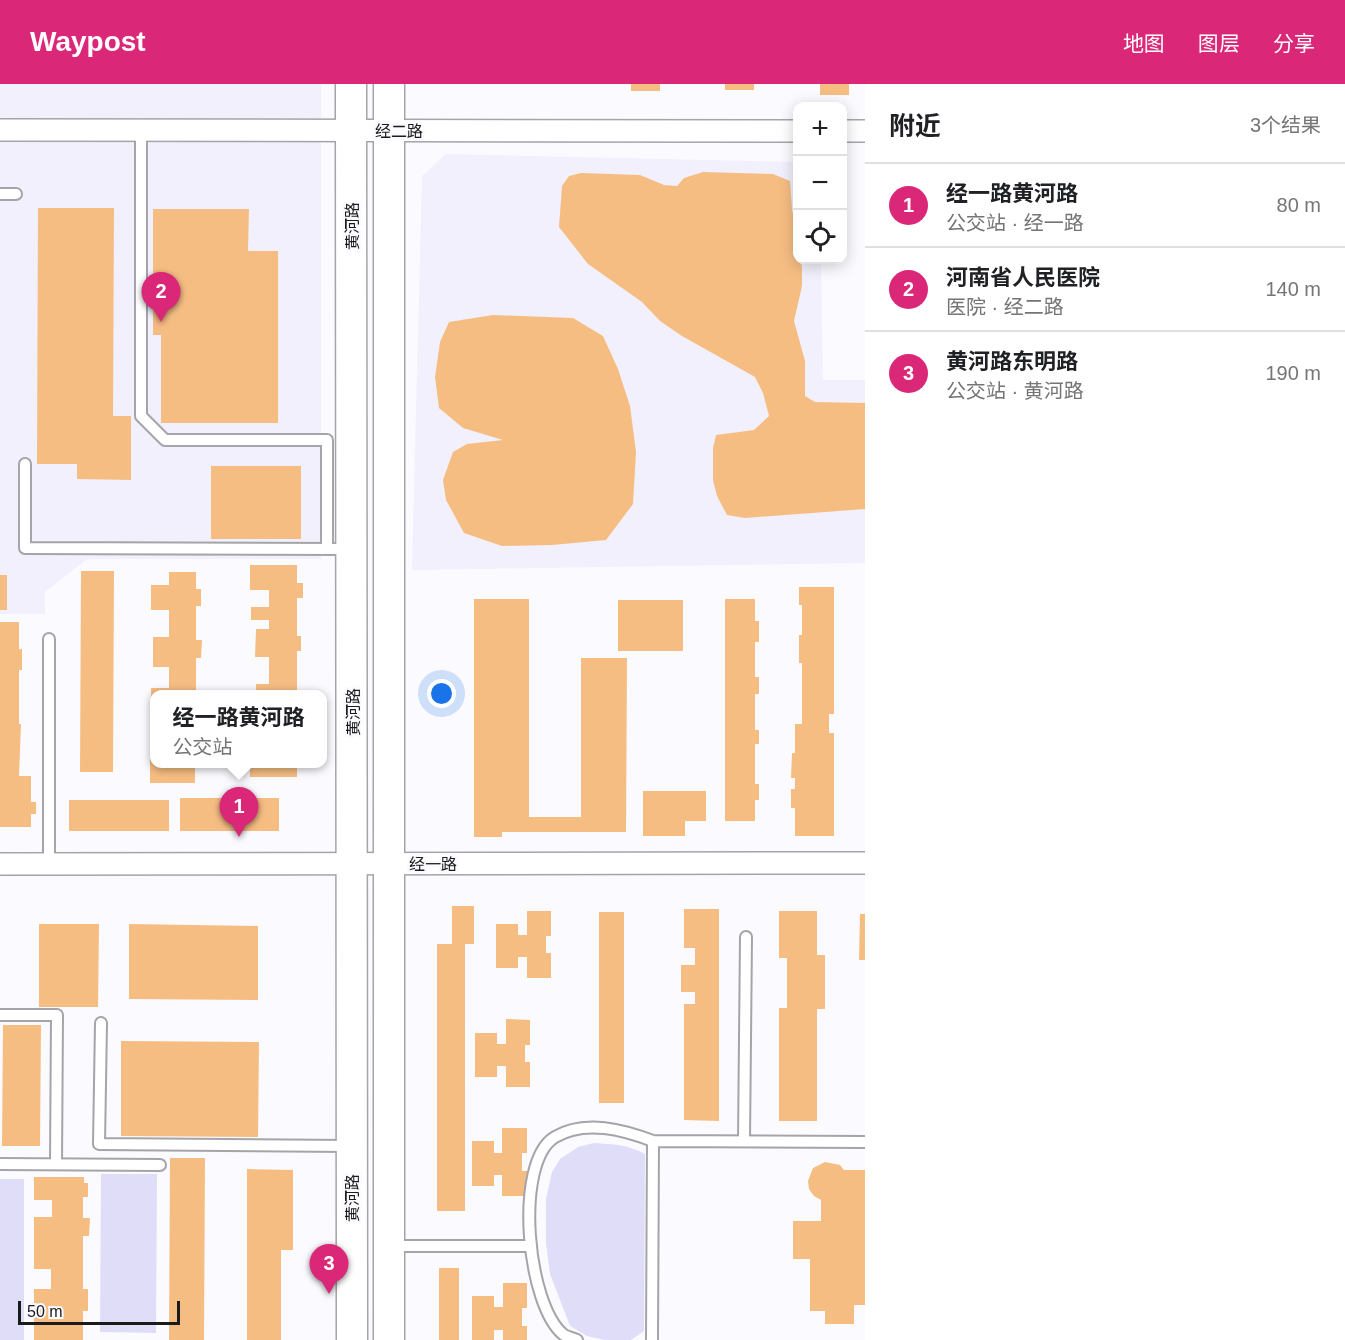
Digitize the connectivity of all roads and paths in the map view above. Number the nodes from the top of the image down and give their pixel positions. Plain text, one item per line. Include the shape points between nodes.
1 (351, 84) edge
2 (389, 84) edge
3 (0, 130) edge
4 (141, 130) junction
5 (351, 131) junction
6 (389, 131) junction
7 (793, 131) edge
8 (847, 131) edge
9 (865, 131) edge
10 (0, 194) edge
11 (16, 194) dead end
12 (25, 464) dead end
13 (340, 549) junction
14 (49, 639) dead end
15 (865, 863) edge
16 (0, 864) edge
17 (49, 864) junction
18 (352, 864) junction
19 (390, 864) junction
20 (746, 937) dead end
21 (0, 1015) edge
22 (100, 1023) dead end
23 (654, 1141) junction
24 (744, 1141) junction
25 (865, 1142) edge
26 (352, 1146) junction
27 (0, 1164) edge
28 (57, 1164) junction
29 (160, 1165) dead end
30 (389, 1246) junction
31 (530, 1246) junction
32 (562, 1337) edge
33 (352, 1340) edge
34 (389, 1340) edge
35 (577, 1340) edge
36 (652, 1340) edge

1 - 5 main road, 黄河路
2 - 6 main road
3 - 4 street, 经二路
4 - 5 street, 经二路
4 - 13 lane via 141,416 165,440 327,440
5 - 6 street, 经二路
5 - 13 main road, 黄河路
6 - 7 street, 经二路
6 - 19 main road
8 - 9 street
10 - 11 lane
12 - 13 lane via 25,548
13 - 18 main road, 黄河路
14 - 17 lane
15 - 19 street, 经一路
16 - 17 street, 经一路
17 - 18 street, 经一路
18 - 19 street, 经一路
18 - 26 main road, 黄河路
19 - 30 main road
20 - 24 lane
21 - 28 lane via 57,1015
22 - 26 lane via 99,1144
23 - 24 lane
23 - 31 lane via 624,1130 599,1128 554,1137 544,1147 534,1172
23 - 36 lane
24 - 25 lane
26 - 33 main road, 黄河路
27 - 28 lane
28 - 29 lane
30 - 31 lane
30 - 34 main road
31 - 32 lane via 539,1289
32 - 35 lane

